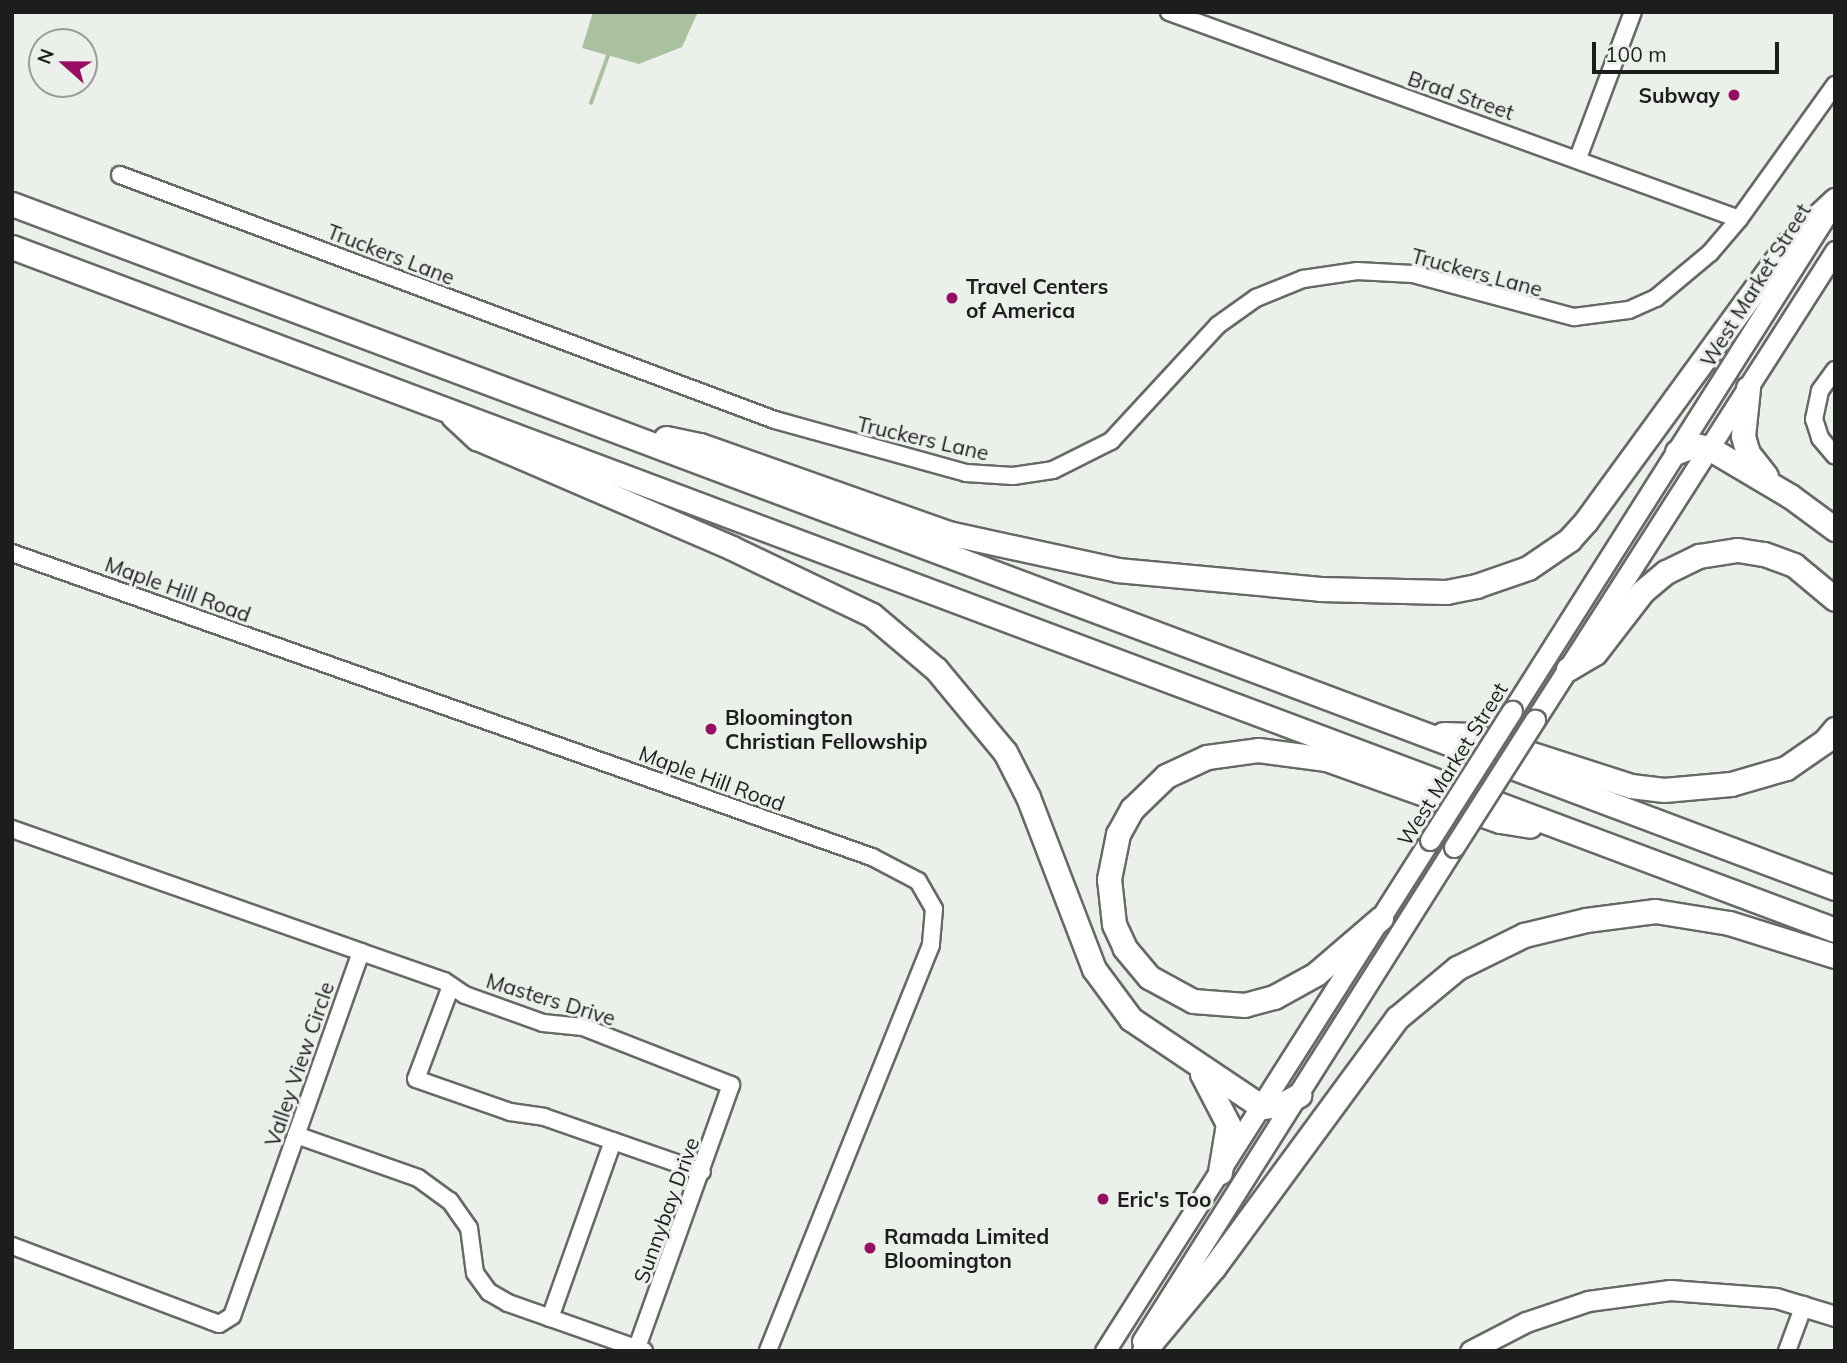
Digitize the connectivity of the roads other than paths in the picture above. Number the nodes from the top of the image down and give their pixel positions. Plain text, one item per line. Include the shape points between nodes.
1 (1168, 12) edge
2 (1633, 12) edge
3 (1835, 85) edge
4 (1578, 158) junction
5 (120, 175) dead end
6 (1835, 200) edge
7 (12, 204) edge
8 (1739, 219) junction
9 (12, 247) edge
10 (1835, 251) edge
11 (1835, 370) edge
12 (1748, 388) junction
13 (443, 407) junction
14 (600, 424) junction
15 (1709, 448) junction
16 (1677, 452) junction
17 (1835, 456) edge
18 (1772, 485) junction
19 (1835, 529) edge
20 (12, 553) edge
21 (1835, 599) edge
22 (1568, 669) junction
23 (1835, 729) edge
24 (1424, 734) junction
25 (12, 829) edge
26 (1572, 831) junction
27 (1835, 888) edge
28 (1381, 918) junction
29 (1835, 930) edge
30 (361, 952) junction
31 (1835, 956) edge
32 (452, 986) junction
33 (1197, 1066) junction
34 (731, 1085) joint
35 (1299, 1094) junction
36 (1262, 1107) junction
37 (296, 1135) junction
38 (613, 1141) junction
39 (702, 1172) junction
40 (1220, 1172) junction
41 (12, 1246) edge
42 (1804, 1305) junction
43 (1835, 1316) edge
44 (550, 1318) junction
45 (640, 1350) edge
46 (768, 1351) edge
47 (1105, 1351) edge
48 (1136, 1351) edge
49 (1144, 1351) edge
50 (1470, 1351) edge
51 (1787, 1351) edge

1 - 4 street, Brad Street
2 - 4 street
3 - 8 street, Truckers Lane
4 - 8 street, Brad Street
5 - 8 street, Truckers Lane via 775,420 847,443 991,476 1053,470 1111,441 1198,343 1237,310 1276,288 1329,274 1384,271 1442,281 1550,313 1606,316 1656,298 1710,253
6 - 14 highway via 1787,245 1569,540 1506,578 1446,592 1320,589 1117,569 948,533 700,444
6 - 16 main road, West Market Street
7 - 14 highway
9 - 13 highway
10 - 12 main road
11 - 17 street via 1819,391 1814,419 1820,438
12 - 15 main road
12 - 18 highway via 1743,436 1748,453
13 - 26 highway
13 - 33 highway via 477,438 872,615 936,668 1005,752 1105,986 1146,1031
14 - 24 highway
15 - 16 highway via 1695,445
15 - 18 highway
15 - 22 main road
16 - 28 main road, West Market Street, bridge
18 - 19 highway
20 - 46 street, Maple Hill Road via 860,853 918,881 934,909 931,945
21 - 22 highway via 1794,565 1763,554 1738,550 1699,556 1666,572 1643,592 1595,653
22 - 35 main road, bridge
23 - 24 highway via 1786,768 1731,784 1664,789 1631,786 1473,735
24 - 27 highway
25 - 30 street
26 - 28 highway via 1500,821 1326,759 1258,750 1207,757 1166,776 1142,797 1118,834 1109,879 1114,925 1125,948 1149,977 1194,1001 1245,1004 1274,998 1316,974
26 - 29 highway
28 - 36 main road, West Market Street
30 - 32 street, Masters Drive
30 - 37 street, Valley View Circle
31 - 49 highway via 1729,923 1655,911 1586,920 1524,935 1457,968 1396,1018 1214,1267
32 - 34 street, Masters Drive via 544,1023 583,1027
32 - 38 street via 416,1079
33 - 36 highway
33 - 40 highway via 1223,1107 1228,1124
34 - 39 street, Sunnybay Drive
35 - 36 highway via 1281,1105
35 - 48 main road
36 - 40 main road, West Market Street
37 - 41 street, Valley View Circle via 232,1316 225,1322 185,1312
37 - 44 street via 418,1178 450,1201 469,1228 475,1273 489,1292
38 - 39 street
38 - 44 street
39 - 45 street, Sunnybay Drive
40 - 47 main road, West Market Street
42 - 43 main road
42 - 50 main road via 1703,1290 1618,1296 1537,1318
42 - 51 street
44 - 45 street

